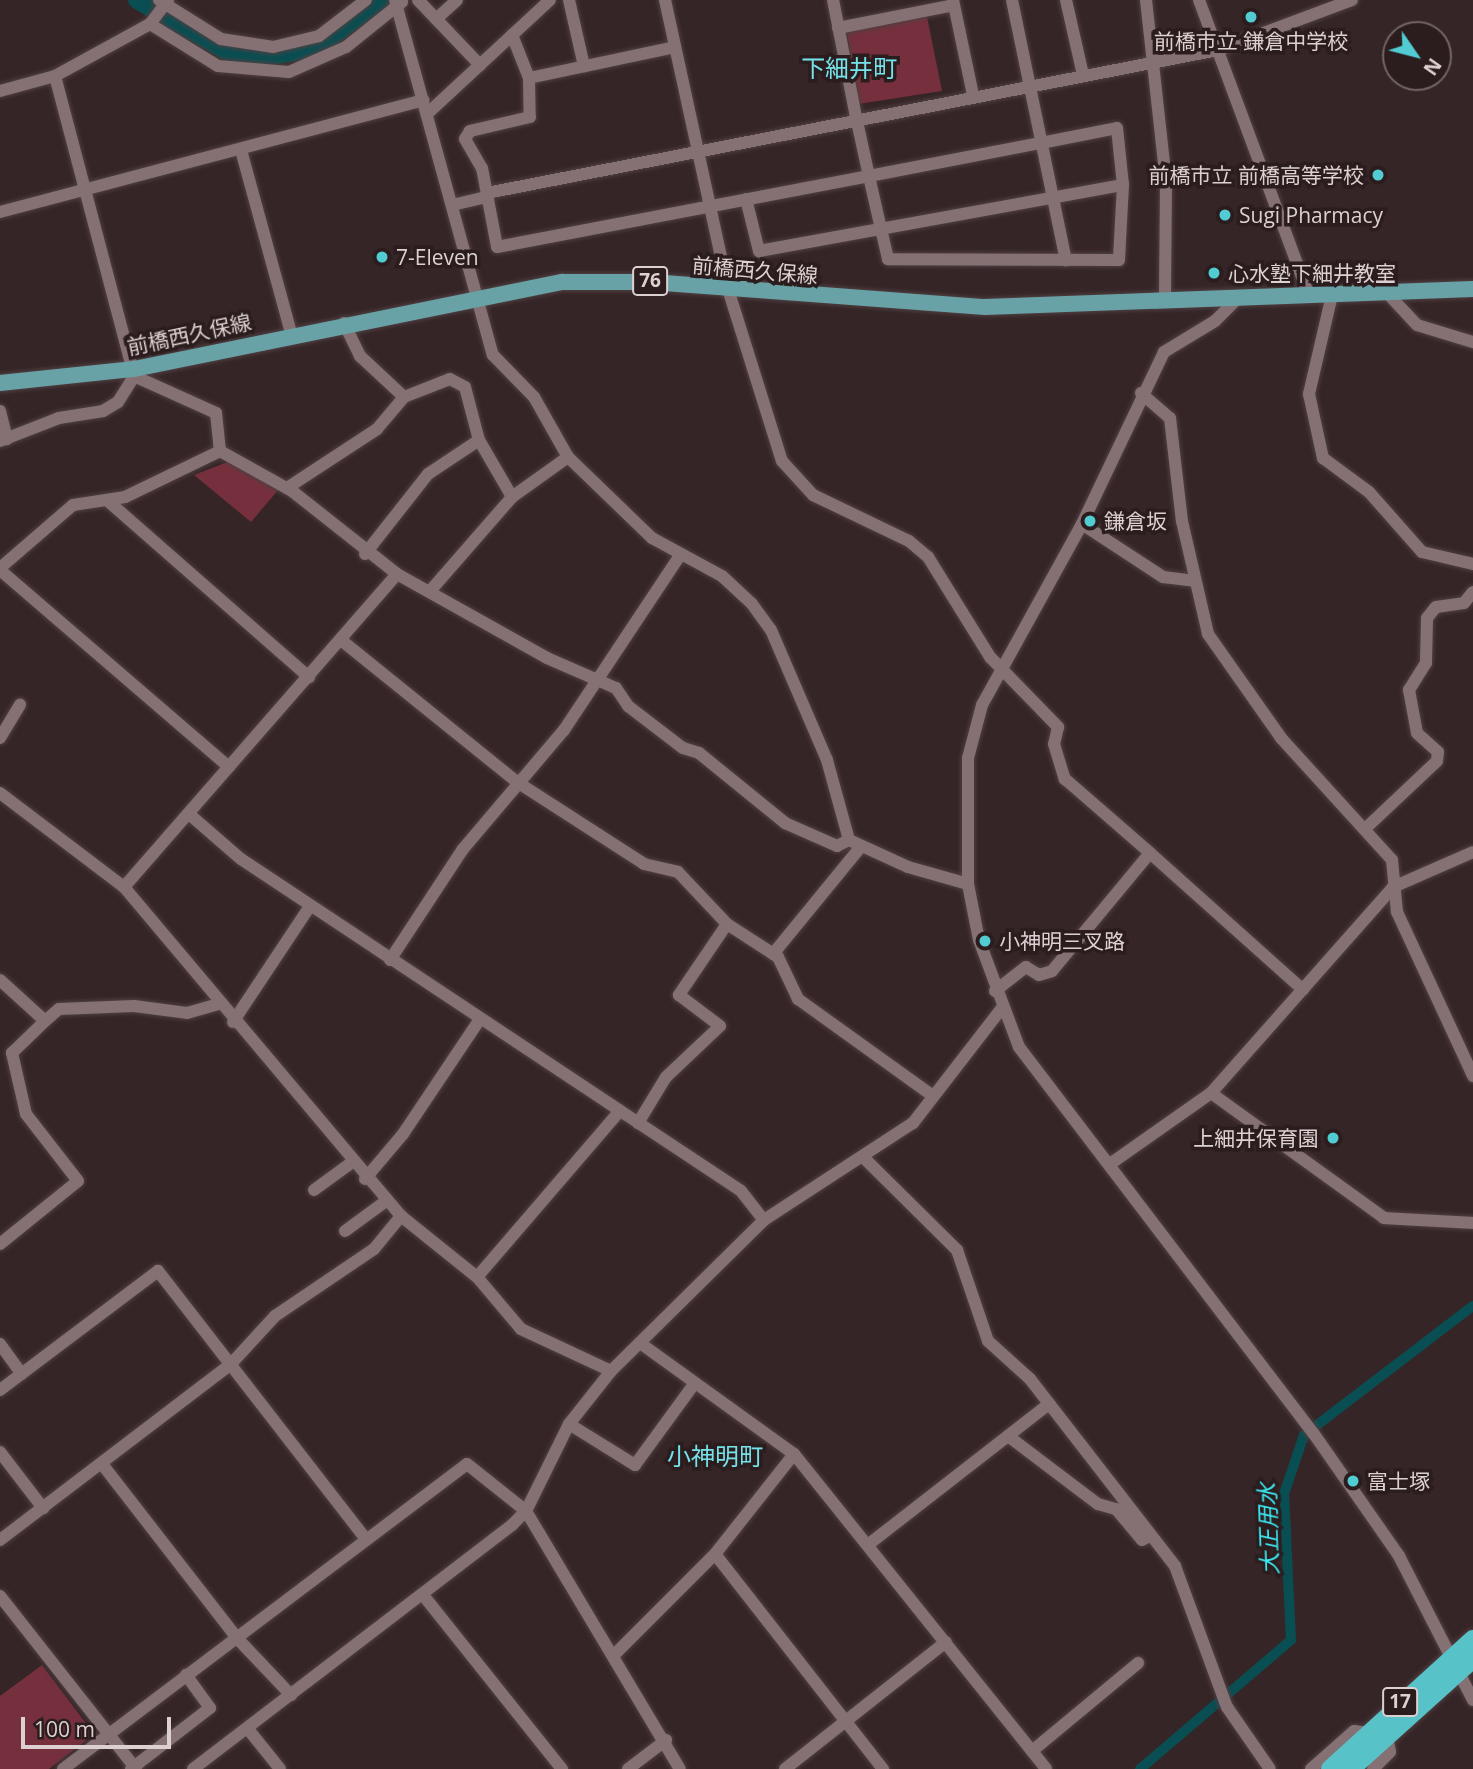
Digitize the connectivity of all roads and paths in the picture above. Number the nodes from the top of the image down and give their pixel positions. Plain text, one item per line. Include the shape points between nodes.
1 (366, 0) edge
2 (418, 0) edge
3 (457, 0) edge
4 (550, 0) edge
5 (569, 0) edge
6 (665, 0) edge
7 (832, 0) edge
8 (1012, 0) edge
9 (1066, 0) edge
10 (1146, 0) edge
11 (1199, 0) edge
12 (1353, 0) edge
13 (164, 1) edge
14 (398, 2) edge
15 (953, 3) edge
16 (436, 19) junction
17 (151, 23) junction
18 (838, 27) junction
19 (512, 35) junction
20 (675, 47) junction
21 (1218, 50) junction
22 (1153, 62) junction
23 (480, 65) junction
24 (584, 66) junction
25 (1083, 75) junction
26 (55, 76) junction
27 (529, 78) junction
28 (1029, 85) junction
29 (0, 91) edge
30 (973, 95) junction
31 (423, 100) junction
32 (428, 113) junction
33 (856, 117) junction
34 (1041, 143) junction
35 (697, 147) junction
36 (241, 150) junction
37 (869, 176) junction
38 (1124, 186) junction
39 (87, 190) junction
40 (487, 195) junction
41 (1053, 198) junction
42 (746, 199) junction
43 (452, 205) junction
44 (710, 206) junction
45 (0, 212) edge
46 (881, 229) junction
47 (1066, 260) junction
48 (728, 289) junction
49 (1473, 289) edge
50 (1388, 294) junction
51 (1332, 295) junction
52 (477, 296) junction
53 (1240, 296) junction
54 (1309, 296) junction
55 (1165, 302) junction
56 (344, 323) junction
57 (291, 333) junction
58 (1473, 342) edge
59 (134, 372) junction
60 (0, 383) edge
61 (1141, 393) junction
62 (404, 397) junction
63 (0, 411) edge
64 (3, 440) edge
65 (479, 440) junction
66 (220, 451) junction
67 (568, 457) junction
68 (287, 488) junction
69 (512, 497) junction
70 (109, 502) junction
71 (1082, 524) junction
72 (365, 554) junction
73 (681, 554) junction
74 (1473, 564) edge
75 (0, 569) edge
76 (397, 573) junction
77 (1195, 580) junction
78 (431, 590) junction
79 (1473, 592) edge
80 (341, 640) junction
81 (1002, 670) junction
82 (309, 677) junction
83 (598, 680) junction
84 (20, 705) dead end
85 (0, 738) edge
86 (229, 767) junction
87 (517, 782) junction
88 (0, 793) edge
89 (189, 814) junction
90 (1367, 827) junction
91 (854, 844) junction
92 (1473, 852) edge
93 (1150, 853) junction
94 (968, 884) junction
95 (124, 887) junction
96 (1393, 887) junction
97 (310, 906) junction
98 (727, 924) junction
99 (773, 954) junction
100 (390, 960) junction
101 (0, 980) edge
102 (1303, 990) junction
103 (995, 991) junction
104 (218, 1004) junction
105 (1001, 1009) junction
106 (480, 1020) junction
107 (46, 1021) junction
108 (233, 1022) junction
109 (6, 1051) edge
110 (1473, 1076) edge
111 (1211, 1093) junction
112 (933, 1096) junction
113 (620, 1111) junction
114 (638, 1123) junction
115 (864, 1158) junction
116 (351, 1163) junction
117 (1110, 1164) junction
118 (365, 1179) junction
119 (314, 1190) dead end
120 (386, 1201) junction
121 (401, 1216) junction
122 (764, 1220) junction
123 (1473, 1223) edge
124 (345, 1231) dead end
125 (0, 1244) edge
126 (477, 1278) junction
127 (640, 1343) junction
128 (0, 1344) edge
129 (230, 1365) junction
130 (611, 1371) junction
131 (22, 1374) junction
132 (694, 1384) junction
133 (0, 1390) edge
134 (1049, 1404) junction
135 (569, 1424) junction
136 (1008, 1436) junction
137 (0, 1452) edge
138 (794, 1454) junction
139 (103, 1464) junction
140 (43, 1508) junction
141 (526, 1511) junction
142 (1151, 1535) junction
143 (365, 1538) junction
144 (0, 1540) edge
145 (869, 1544) junction
146 (715, 1554) junction
147 (424, 1595) junction
148 (0, 1596) edge
149 (236, 1637) junction
150 (1473, 1639) edge
151 (946, 1642) junction
152 (615, 1654) junction
153 (1461, 1662) edge
154 (1138, 1663) dead end
155 (186, 1675) junction
156 (290, 1695) junction
157 (1473, 1700) edge
158 (846, 1722) junction
159 (248, 1729) junction
160 (1368, 1733) junction
161 (1387, 1736) junction
162 (105, 1738) junction
163 (666, 1740) junction
164 (1032, 1751) junction
165 (134, 1768) edge
166 (63, 1769) edge
167 (193, 1769) edge
168 (280, 1769) edge
169 (562, 1769) edge
170 (628, 1769) edge
171 (680, 1769) edge
172 (785, 1769) edge
173 (883, 1769) edge
174 (1046, 1769) edge
175 (1270, 1769) edge
176 (1311, 1769) edge
177 (1330, 1769) edge
178 (1351, 1769) edge
179 (1373, 1769) edge

1 - 13 street via 319,36 273,47 221,39
2 - 16 street
3 - 16 street
4 - 19 street
5 - 24 street
6 - 20 street
7 - 18 street
8 - 28 street
9 - 25 street
10 - 22 street
11 - 21 street
12 - 21 street
13 - 17 street
14 - 17 street via 346,47 289,72 218,66
14 - 31 street
15 - 18 street
15 - 30 street
16 - 23 street
17 - 26 street
18 - 33 street
19 - 23 street
19 - 27 street
20 - 24 street
20 - 35 street
21 - 22 street
21 - 54 street
22 - 25 street
22 - 55 street via 1166,182
23 - 32 street
24 - 27 street
25 - 28 street
26 - 29 street
26 - 39 street
27 - 40 street via 530,117 470,131 465,139
28 - 30 street
28 - 34 street
30 - 33 street
31 - 32 street
31 - 36 street
32 - 43 street
33 - 35 street
33 - 37 street
34 - 37 street
34 - 38 street via 1117,128
34 - 41 street
35 - 40 street
35 - 44 street
36 - 39 street
36 - 57 street
37 - 42 street
37 - 46 street
38 - 41 street
38 - 47 street via 1123,255
39 - 45 street
39 - 59 street
40 - 43 street
40 - 44 street via 497,247
41 - 46 street
41 - 47 street
42 - 44 street
42 - 46 street via 759,251
43 - 52 street
44 - 48 street
46 - 47 street via 888,259
48 - 52 main road, 前橋西久保線 / 76 via 610,280
48 - 55 main road, 前橋西久保線 / 76 via 985,307
48 - 81 street via 782,461 794,479 928,557
49 - 50 main road, 前橋西久保線 / 76
50 - 51 main road, 前橋西久保線 / 76
50 - 58 street via 1417,325
51 - 54 main road, 前橋西久保線 / 76
51 - 74 street via 1309,394 1323,458 1369,492 1422,552
52 - 56 main road, 前橋西久保線 / 76
52 - 67 street via 493,355 534,397
53 - 54 main road, 前橋西久保線 / 76
53 - 55 main road, 前橋西久保線 / 76
53 - 61 street via 1215,321 1164,352
56 - 57 main road, 前橋西久保線 / 76
56 - 62 street via 360,356
57 - 59 main road, 前橋西久保線 / 76
59 - 60 main road, 前橋西久保線 / 76
59 - 64 street via 118,402 103,411 59,418
59 - 66 street via 216,413
61 - 71 street
61 - 77 street via 1170,418
62 - 65 street via 456,381 465,387
62 - 68 street via 377,429
63 - 64 street
65 - 69 street
65 - 72 street via 428,474
66 - 68 street
66 - 70 street
67 - 69 street
67 - 73 street via 652,538
68 - 72 street
69 - 78 street
70 - 75 street via 73,505
70 - 82 street
71 - 77 street via 1163,577
71 - 81 street
72 - 76 street
73 - 83 street
73 - 91 street via 722,576 771,630 827,760
75 - 86 street
76 - 78 street
76 - 80 street
77 - 90 street via 1208,634 1281,738
78 - 83 street via 547,658
79 - 90 street via 1464,603 1436,607 1427,618 1426,663 1409,690 1417,733 1438,752 1437,761
80 - 82 street
80 - 87 street
81 - 93 street via 1058,727 1054,744 1074,791
81 - 94 street via 982,705 968,758
82 - 86 street
83 - 87 street
83 - 91 street via 785,823 837,846
84 - 85 street
86 - 89 street
87 - 98 street via 644,864 678,872
87 - 100 street
88 - 95 street
89 - 95 street
89 - 97 street
90 - 96 street via 1392,860
91 - 94 street
91 - 99 street
92 - 96 street
93 - 102 street
93 - 103 street via 1052,971 1039,975 1026,967
94 - 103 street
95 - 104 street
96 - 102 street
96 - 110 street via 1444,1025
97 - 100 street
97 - 108 street
98 - 99 street
98 - 114 street via 679,995 720,1026 666,1077
99 - 112 street via 798,999
100 - 106 street
101 - 107 street
102 - 111 street
103 - 105 street
104 - 107 street via 187,1013 134,1006 59,1009
104 - 108 street
105 - 112 street
105 - 117 street via 1019,1047
106 - 113 street
106 - 118 street via 404,1134
107 - 109 street
108 - 116 street
109 - 125 street via 26,1114 78,1181
111 - 117 street
111 - 123 street via 1384,1219
112 - 115 street via 913,1123
113 - 114 street
113 - 126 street
114 - 122 street via 741,1191
115 - 122 street
115 - 134 street via 957,1250 988,1341
116 - 118 street
116 - 119 street
117 - 153 street via 1305,1421 1399,1556
118 - 120 street
120 - 121 street
120 - 124 street
121 - 126 street
121 - 129 street via 374,1249 275,1316
122 - 127 street
126 - 130 street via 521,1329
127 - 130 street
127 - 132 street
128 - 131 street
129 - 131 street via 158,1270
129 - 139 street
129 - 143 street
130 - 135 street
131 - 133 street
132 - 135 street via 635,1465
132 - 138 street
134 - 136 street
134 - 142 street
135 - 141 street
136 - 142 street via 1098,1504 1116,1508 1142,1540
136 - 145 street
137 - 140 street
138 - 145 street
138 - 146 street
139 - 140 street
139 - 149 street
140 - 144 street
141 - 143 street via 467,1464
141 - 147 street
141 - 152 street
142 - 175 street via 1175,1566 1196,1612 1227,1707
143 - 149 street
145 - 151 street
146 - 152 street
146 - 158 street
147 - 156 street
147 - 169 street
148 - 162 street
149 - 155 street
149 - 156 street
150 - 153 highway, 17
151 - 158 street
151 - 164 street
152 - 163 street
153 - 157 street
153 - 160 highway, 17
153 - 161 highway, 17
154 - 164 street
155 - 162 street
155 - 165 street via 210,1708
156 - 159 street
158 - 172 street
158 - 173 street
159 - 167 street
159 - 168 street
160 - 176 street via 1354,1731
160 - 177 highway, 17
161 - 178 highway, 17
161 - 179 street via 1390,1752
162 - 165 street
162 - 166 street
163 - 170 street
163 - 171 street
164 - 174 street

